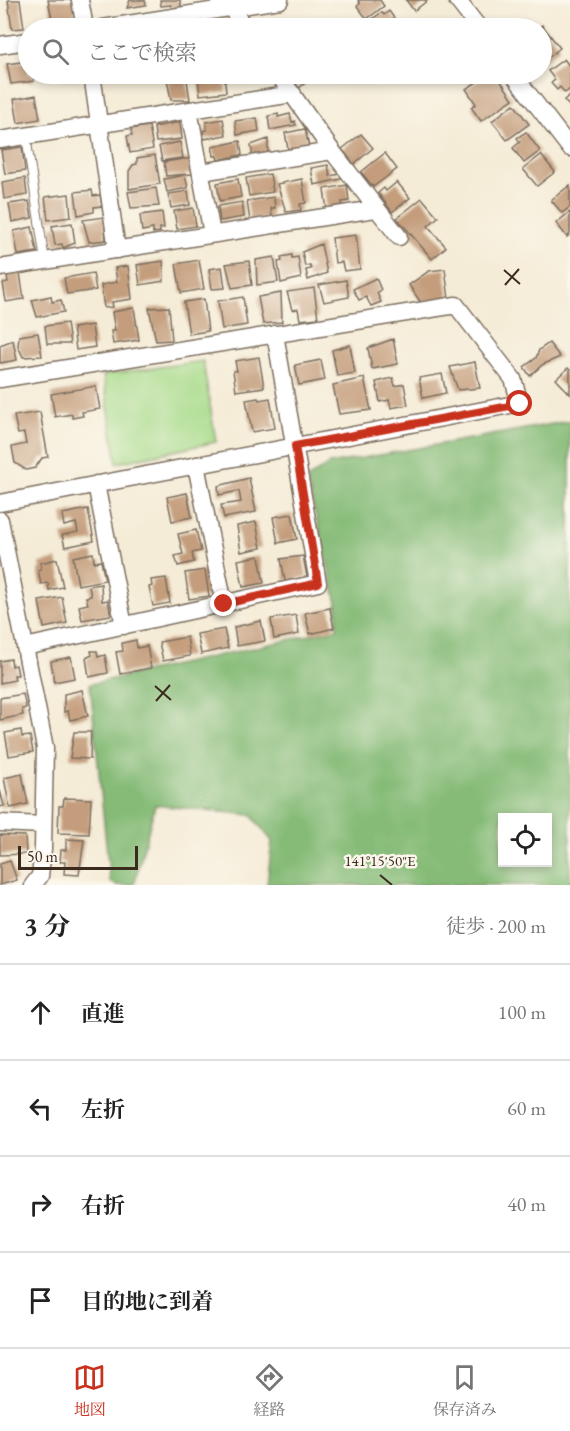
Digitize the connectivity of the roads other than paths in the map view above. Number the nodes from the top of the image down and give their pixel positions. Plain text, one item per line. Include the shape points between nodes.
1 (80, 0) edge
2 (280, 0) edge
3 (457, 0) edge
4 (231, 8) junction
5 (83, 18) edge
6 (167, 18) edge
7 (238, 18) edge
8 (471, 18) edge
9 (18, 42) edge
10 (0, 45) edge
11 (94, 84) edge
12 (286, 84) edge
13 (521, 84) edge
14 (293, 94) junction
15 (189, 110) junction
16 (100, 124) junction
17 (26, 136) junction
18 (0, 140) edge
19 (570, 148) edge
20 (332, 151) junction
21 (201, 172) junction
22 (375, 208) junction
23 (212, 234) junction
24 (399, 237) dead end
25 (117, 249) junction
26 (45, 261) junction
27 (0, 268) edge
28 (275, 334) junction
29 (0, 379) edge
30 (295, 446) junction
31 (196, 465) junction
32 (96, 484) junction
33 (0, 506) edge
34 (224, 604) junction
35 (124, 626) junction
36 (25, 647) junction
37 (0, 823) edge
38 (43, 825) junction
39 (33, 885) edge

1 - 5 street
2 - 4 street
3 - 8 street
4 - 6 street
4 - 7 street
9 - 10 street
11 - 16 street
12 - 14 street
13 - 19 street
14 - 15 street
14 - 20 street
15 - 16 street
15 - 21 street
16 - 17 street
16 - 25 street
17 - 18 street
17 - 26 lane
20 - 21 street
20 - 22 street
21 - 23 street
22 - 23 street
22 - 24 street
23 - 25 street
25 - 26 street
26 - 27 street
28 - 29 street
28 - 30 street
28 - 30 street via 456,304 513,379 520,404
30 - 31 street
30 - 34 street via 318,583
31 - 32 street
31 - 34 street
32 - 33 street
32 - 35 street
33 - 36 street
34 - 35 street
35 - 36 street
36 - 38 street via 45,748
37 - 38 street
38 - 39 street via 40,876

